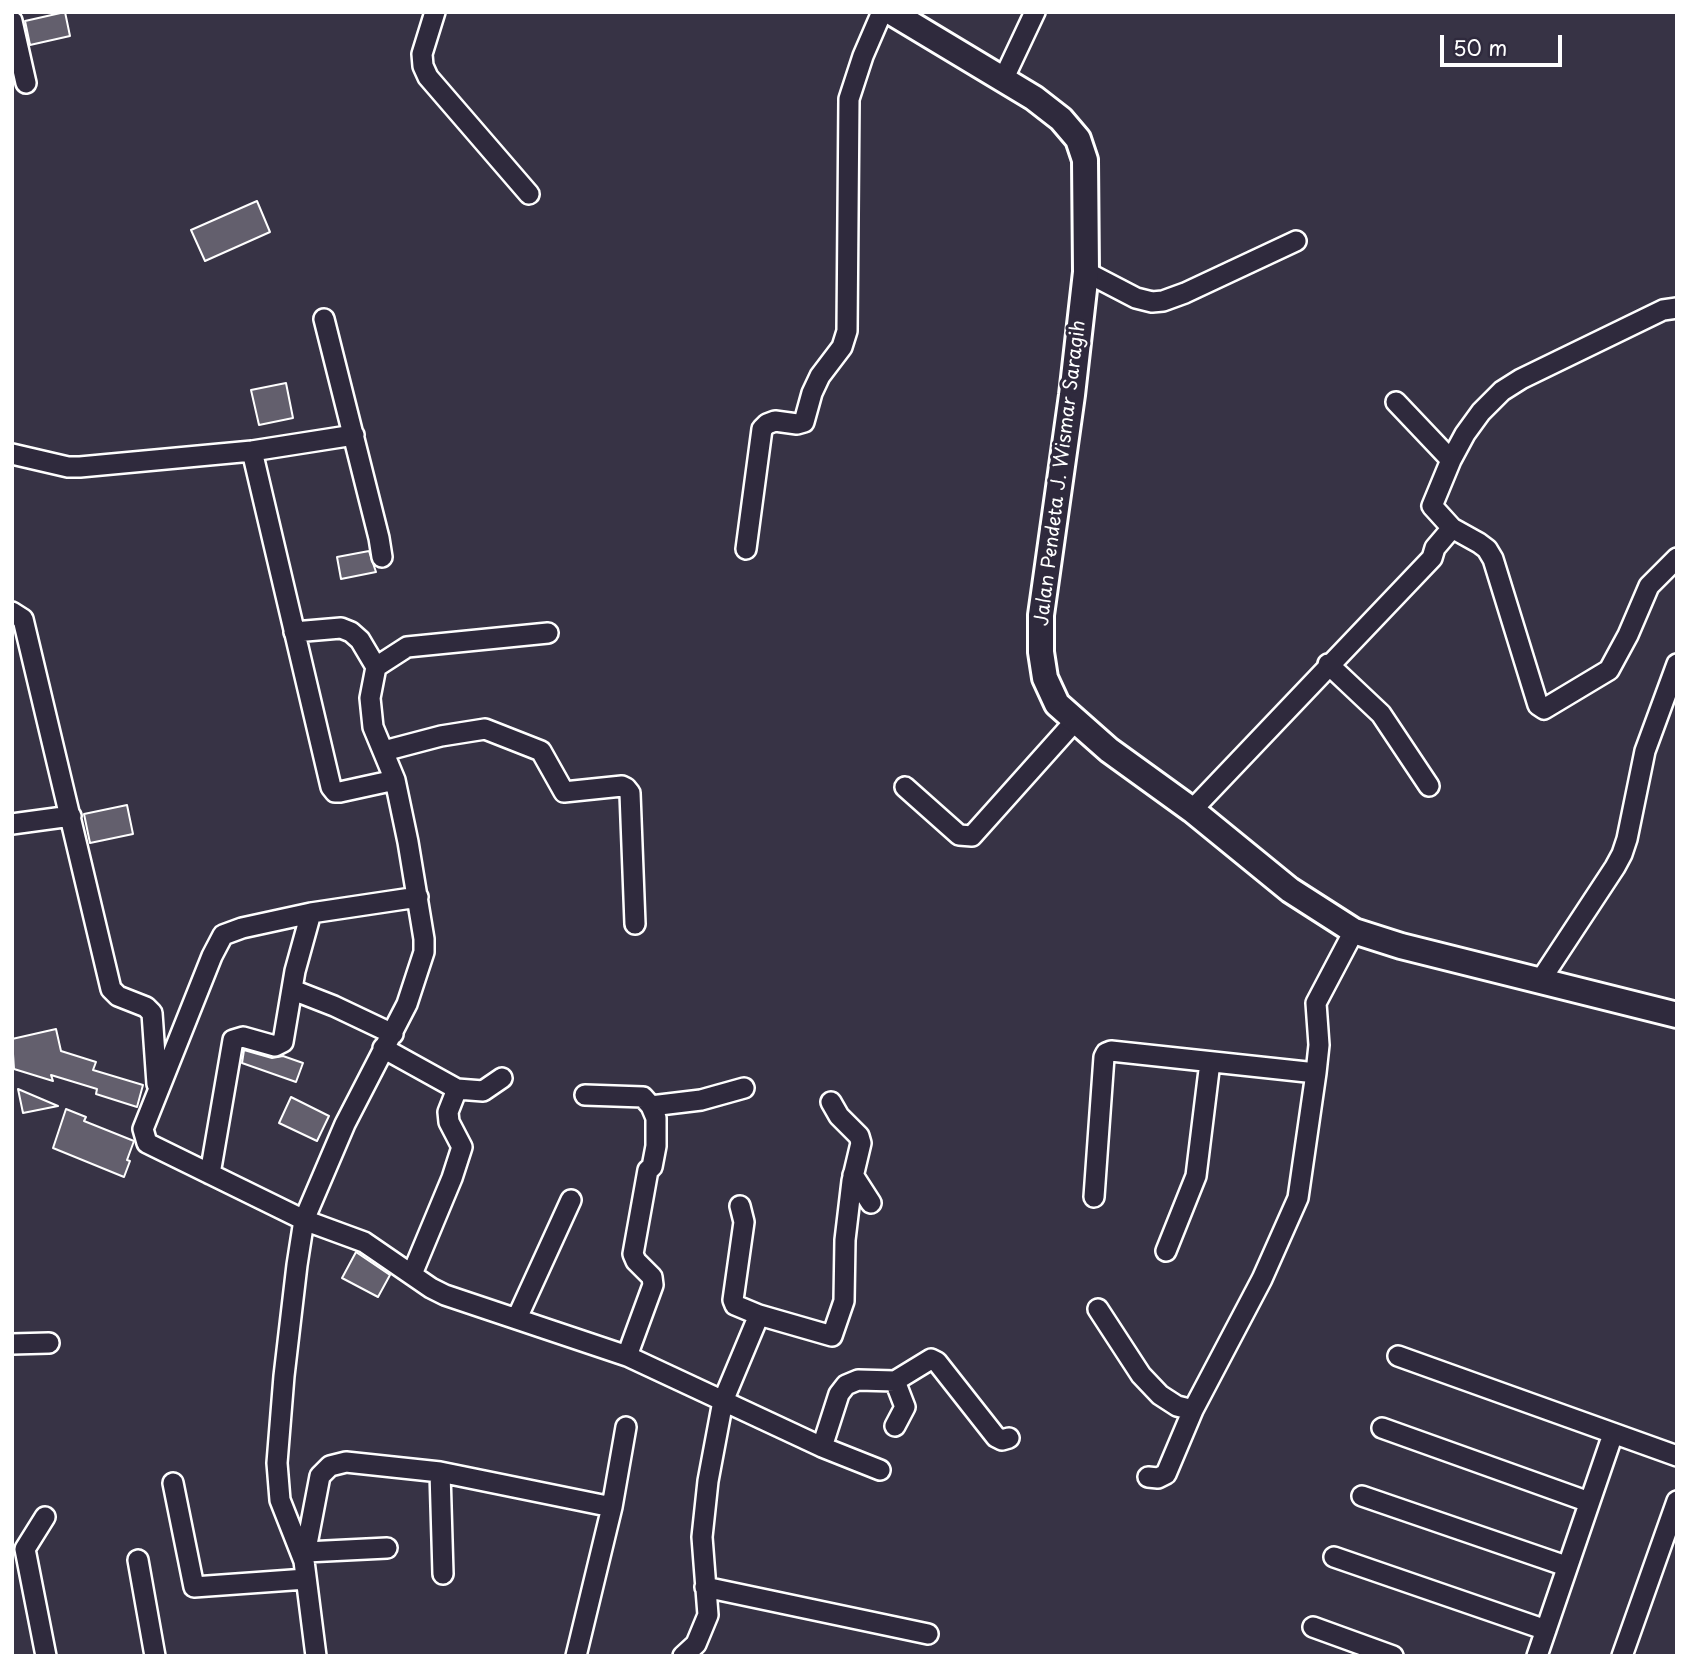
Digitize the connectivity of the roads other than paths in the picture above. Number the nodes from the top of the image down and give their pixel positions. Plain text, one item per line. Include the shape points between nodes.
1 (435, 12) edge
2 (881, 12) edge
3 (891, 12) edge
4 (1035, 12) edge
5 (12, 21) edge
6 (1003, 80) junction
7 (26, 83) dead end
8 (529, 194) dead end
9 (1296, 242) dead end
10 (1086, 272) junction
11 (1677, 308) edge
12 (324, 319) dead end
13 (1396, 402) dead end
14 (354, 435) junction
15 (252, 451) junction
16 (12, 454) edge
17 (1451, 460) junction
18 (1452, 527) junction
19 (746, 549) dead end
20 (382, 557) dead end
21 (1677, 558) edge
22 (12, 612) edge
23 (294, 632) junction
24 (548, 633) dead end
25 (1328, 664) junction
26 (1677, 664) edge
27 (376, 667) junction
28 (1075, 721) junction
29 (384, 751) junction
30 (395, 780) junction
31 (1429, 786) dead end
32 (905, 787) dead end
33 (1192, 810) junction
34 (71, 816) junction
35 (12, 824) edge
36 (418, 897) junction
37 (311, 913) junction
38 (635, 924) dead end
39 (1354, 931) junction
40 (1540, 981) junction
41 (293, 990) junction
42 (1677, 1015) edge
43 (388, 1041) junction
44 (1210, 1062) junction
45 (1316, 1073) junction
46 (502, 1078) dead end
47 (744, 1088) dead end
48 (457, 1089) junction
49 (158, 1091) junction
50 (585, 1095) dead end
51 (831, 1102) dead end
52 (652, 1106) junction
53 (210, 1174) junction
54 (853, 1175) junction
55 (1094, 1197) dead end
56 (571, 1200) dead end
57 (871, 1203) dead end
58 (740, 1206) dead end
59 (304, 1220) junction
60 (1166, 1251) dead end
61 (412, 1274) junction
62 (1098, 1309) dead end
63 (759, 1315) junction
64 (517, 1318) junction
65 (49, 1343) dead end
66 (12, 1344) edge
67 (627, 1356) junction
68 (1398, 1356) dead end
69 (895, 1381) junction
70 (723, 1401) junction
71 (1193, 1410) junction
72 (895, 1426) dead end
73 (626, 1427) dead end
74 (1382, 1428) dead end
75 (1613, 1434) junction
76 (1009, 1438) dead end
77 (822, 1447) junction
78 (1677, 1456) edge
79 (880, 1470) dead end
80 (440, 1472) junction
81 (1148, 1477) dead end
82 (173, 1483) dead end
83 (1362, 1496) dead end
84 (1677, 1501) edge
85 (1589, 1502) junction
86 (612, 1507) junction
87 (45, 1517) dead end
88 (387, 1548) dead end
89 (1334, 1557) dead end
90 (138, 1560) dead end
91 (306, 1564) junction
92 (1566, 1566) junction
93 (443, 1574) dead end
94 (705, 1587) junction
95 (1313, 1627) dead end
96 (1546, 1630) junction
97 (928, 1634) dead end
98 (46, 1656) edge
99 (155, 1656) edge
100 (316, 1656) edge
101 (576, 1656) edge
102 (683, 1656) edge
103 (1393, 1656) edge
104 (1537, 1656) edge
105 (1622, 1656) edge

1 - 8 street via 422,54 428,77
2 - 19 street via 849,99 847,331 842,347 820,376 804,422 775,421 762,429
3 - 6 street, Jalan Pendeta J. Wismar Saragih
4 - 6 street
5 - 7 street
6 - 10 street, Jalan Pendeta J. Wismar Saragih via 1061,119 1078,139 1086,160
9 - 10 street via 1163,301 1136,298
10 - 28 street, Jalan Pendeta J. Wismar Saragih via 1041,615 1045,678 1057,704
11 - 17 street via 1601,339 1502,391 1481,412
12 - 14 street
13 - 17 street
14 - 15 street
14 - 20 street
15 - 16 street via 74,468
15 - 23 street
17 - 18 street via 1432,506
18 - 21 street via 1487,549 1493,559 1538,705 1544,709 1609,670 1649,586
18 - 25 street via 1432,558
22 - 34 street via 23,619
23 - 27 street via 341,628 351,632
23 - 30 street via 332,790
24 - 27 street via 407,647
25 - 31 street via 1381,714
25 - 33 street
26 - 40 street via 1645,751 1622,853
27 - 29 street via 371,709
28 - 32 street via 972,836 959,835
28 - 33 street, Jalan Pendeta J. Wismar Saragih
29 - 30 street
29 - 38 street via 485,729 541,751 565,792 626,788 630,793
30 - 36 street
33 - 39 street, Jalan Pendeta J. Wismar Saragih via 1290,890
34 - 35 street
34 - 49 street via 111,989 152,1013
36 - 37 street
36 - 43 street via 424,952 407,1004
37 - 41 street
37 - 49 street via 223,935
39 - 40 street, Jalan Pendeta J. Wismar Saragih
39 - 45 street via 1316,1003
40 - 42 street, Jalan Pendeta J. Wismar Saragih
41 - 43 street
41 - 53 street via 283,1042 275,1046 243,1037 233,1040
43 - 48 street
43 - 59 street
44 - 45 street
44 - 55 street via 1106,1053
44 - 60 street via 1196,1176
45 - 71 street via 1298,1198 1262,1279
46 - 48 street via 483,1091
47 - 52 street via 701,1100
48 - 61 street via 448,1112 461,1147
49 - 53 street via 144,1129 147,1143
50 - 52 street via 643,1097
51 - 54 street via 861,1139
52 - 67 street via 656,1146 633,1254 653,1285
53 - 59 street
54 - 57 street
54 - 63 street via 844,1301 832,1336
56 - 64 street
58 - 63 street via 744,1222 733,1300 737,1307
59 - 61 street via 364,1242
59 - 91 street via 277,1463 280,1500
61 - 64 street via 445,1295
62 - 71 street via 1141,1375 1160,1395
63 - 70 street
64 - 67 street
65 - 66 street
67 - 70 street
68 - 75 street
69 - 72 street via 905,1407
69 - 76 street via 933,1359 996,1437
69 - 77 street via 858,1380 846,1385
70 - 77 street
70 - 94 street via 702,1536
71 - 81 street via 1166,1474
73 - 86 street
74 - 85 street
75 - 78 street
75 - 85 street
77 - 79 street
80 - 86 street
80 - 91 street via 346,1462 330,1466 320,1476
80 - 93 street
82 - 91 street via 194,1587
83 - 92 street
84 - 105 street
85 - 92 street
86 - 101 street
87 - 98 street via 26,1549
88 - 91 street
89 - 96 street
90 - 99 street
91 - 100 street
92 - 96 street
94 - 97 street
94 - 102 street via 707,1620 696,1644
95 - 103 street
96 - 104 street

